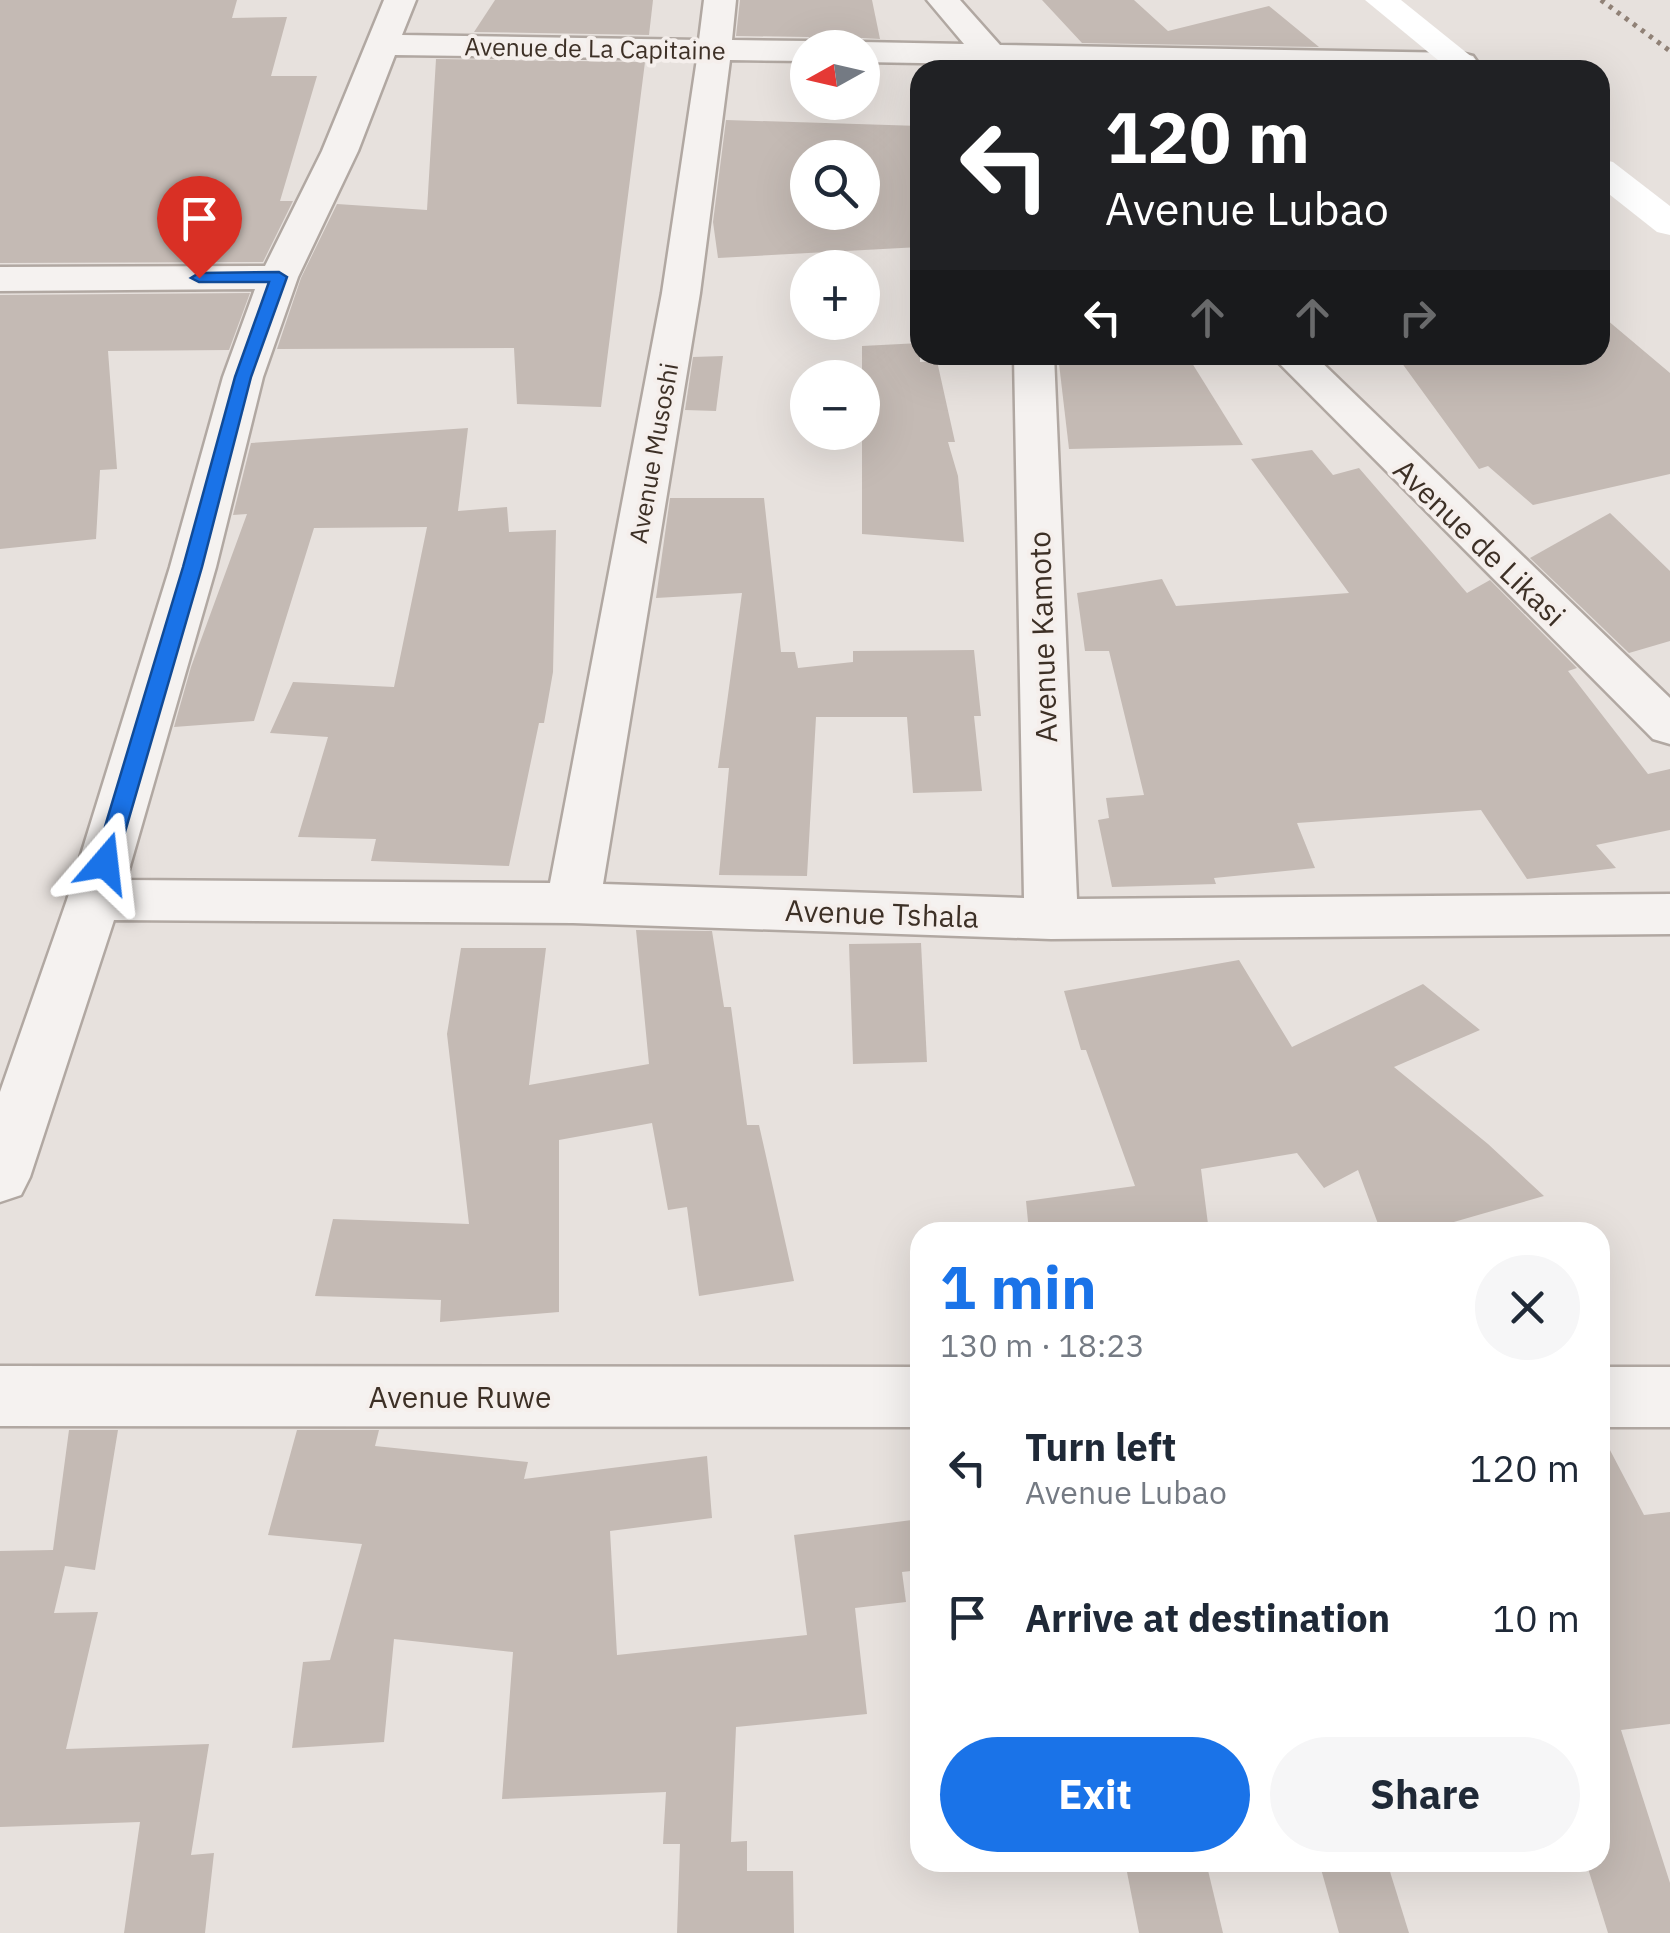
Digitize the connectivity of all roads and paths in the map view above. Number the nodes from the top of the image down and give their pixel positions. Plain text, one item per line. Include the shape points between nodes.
1 (400, 0) edge
2 (720, 0) edge
3 (943, 0) edge
4 (1381, 0) edge
5 (384, 45) junction
6 (712, 50) junction
7 (790, 51) edge
8 (880, 53) edge
9 (967, 60) edge
10 (991, 60) edge
11 (1458, 60) edge
12 (1610, 178) edge
13 (1670, 224) edge
14 (279, 277) junction
15 (0, 278) edge
16 (1034, 365) edge
17 (1302, 365) edge
18 (1670, 728) edge
19 (94, 900) junction
20 (573, 904) junction
21 (1670, 914) edge
22 (1051, 919) junction
23 (0, 1177) edge
24 (0, 1396) edge
25 (910, 1397) edge
26 (1610, 1397) edge
27 (1670, 1398) edge

1 - 5 street
2 - 6 street, Avenue Musoshi
3 - 10 street
4 - 11 street
5 - 6 street, Avenue de La Capitaine
5 - 14 street
6 - 7 street, Avenue de La Capitaine
6 - 20 street, Avenue Musoshi via 684,274
8 - 9 street
12 - 13 street
14 - 15 street
14 - 19 street via 243,377
16 - 22 street, Avenue Kamoto
17 - 18 street, Avenue de Likasi
19 - 20 street, Avenue Tshala
19 - 23 street
20 - 22 street, Avenue Tshala
21 - 22 street, Avenue Tshala
24 - 25 street, Avenue Ruwe
26 - 27 street

